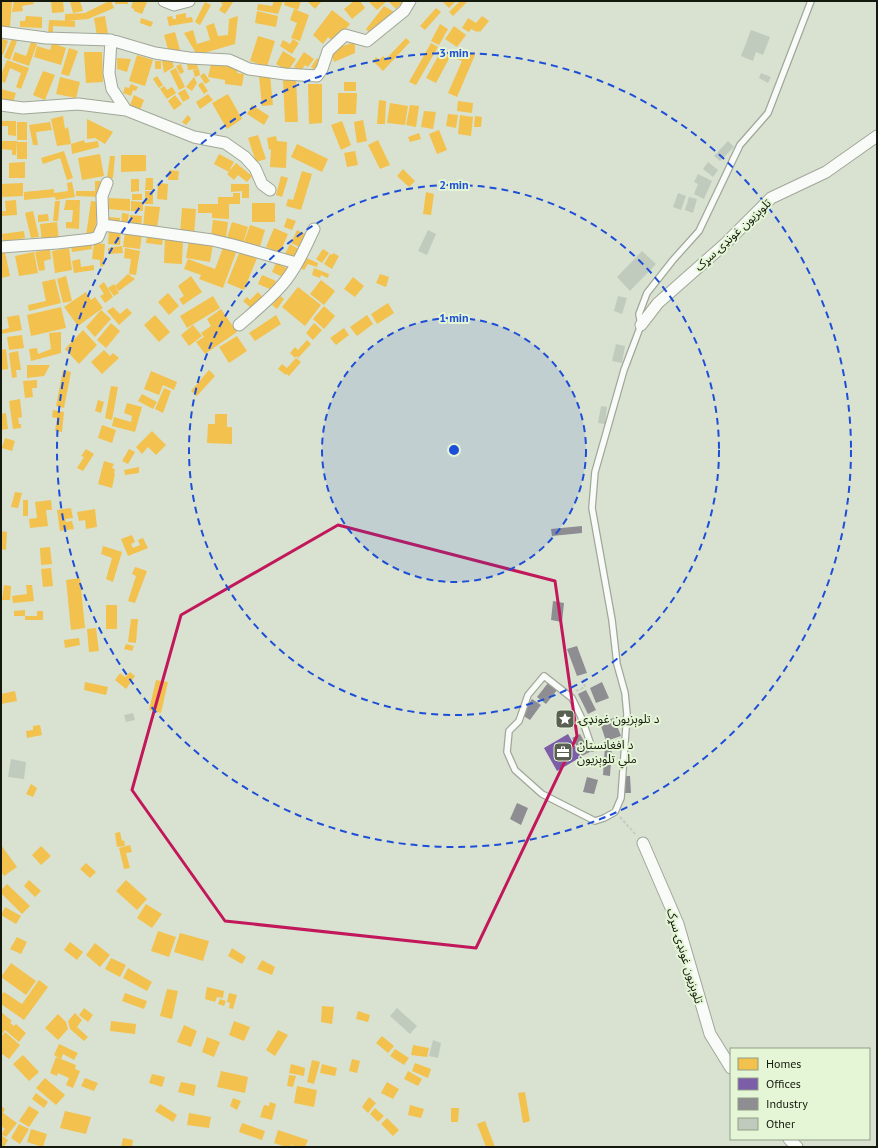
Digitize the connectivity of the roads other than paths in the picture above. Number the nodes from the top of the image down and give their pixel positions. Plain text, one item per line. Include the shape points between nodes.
1 (164, 1) edge
2 (189, 1) edge
3 (410, 1) edge
4 (811, 1) edge
5 (1, 32) edge
6 (111, 40) junction
7 (1, 105) edge
8 (126, 110) junction
9 (877, 136) edge
10 (107, 183) dead end
11 (270, 190) dead end
12 (103, 225) junction
13 (314, 229) dead end
14 (1, 247) edge
15 (296, 263) junction
16 (239, 325) dead end
17 (641, 325) junction
18 (592, 748) dead end
19 (643, 843) road end
20 (730, 1066) edge

1 - 2 street via 174,5
3 - 6 street via 404,11 367,41 345,35 328,51 317,76 249,69 229,60 155,53
4 - 17 lane via 768,113 740,146 699,231 647,293 640,314
5 - 6 street via 46,38
6 - 8 street via 109,73 112,89
7 - 8 street via 23,108 78,104
8 - 11 street via 194,137 225,142 246,157 255,168 262,184
9 - 17 street, تلوېزيون غونډۍ سړک via 826,172 771,198 726,243 658,303
10 - 12 street via 102,196
12 - 14 street via 98,237 92,239
12 - 15 street via 212,240
13 - 15 street
15 - 16 street via 283,284
17 - 18 lane via 624,370 595,472 592,508 627,714 621,798 615,812 595,821 542,794 515,770 507,752 509,731 519,721 528,695 544,676 572,698
19 - 20 street, تلوېزيون غونډۍ سړک via 678,924 710,1034

